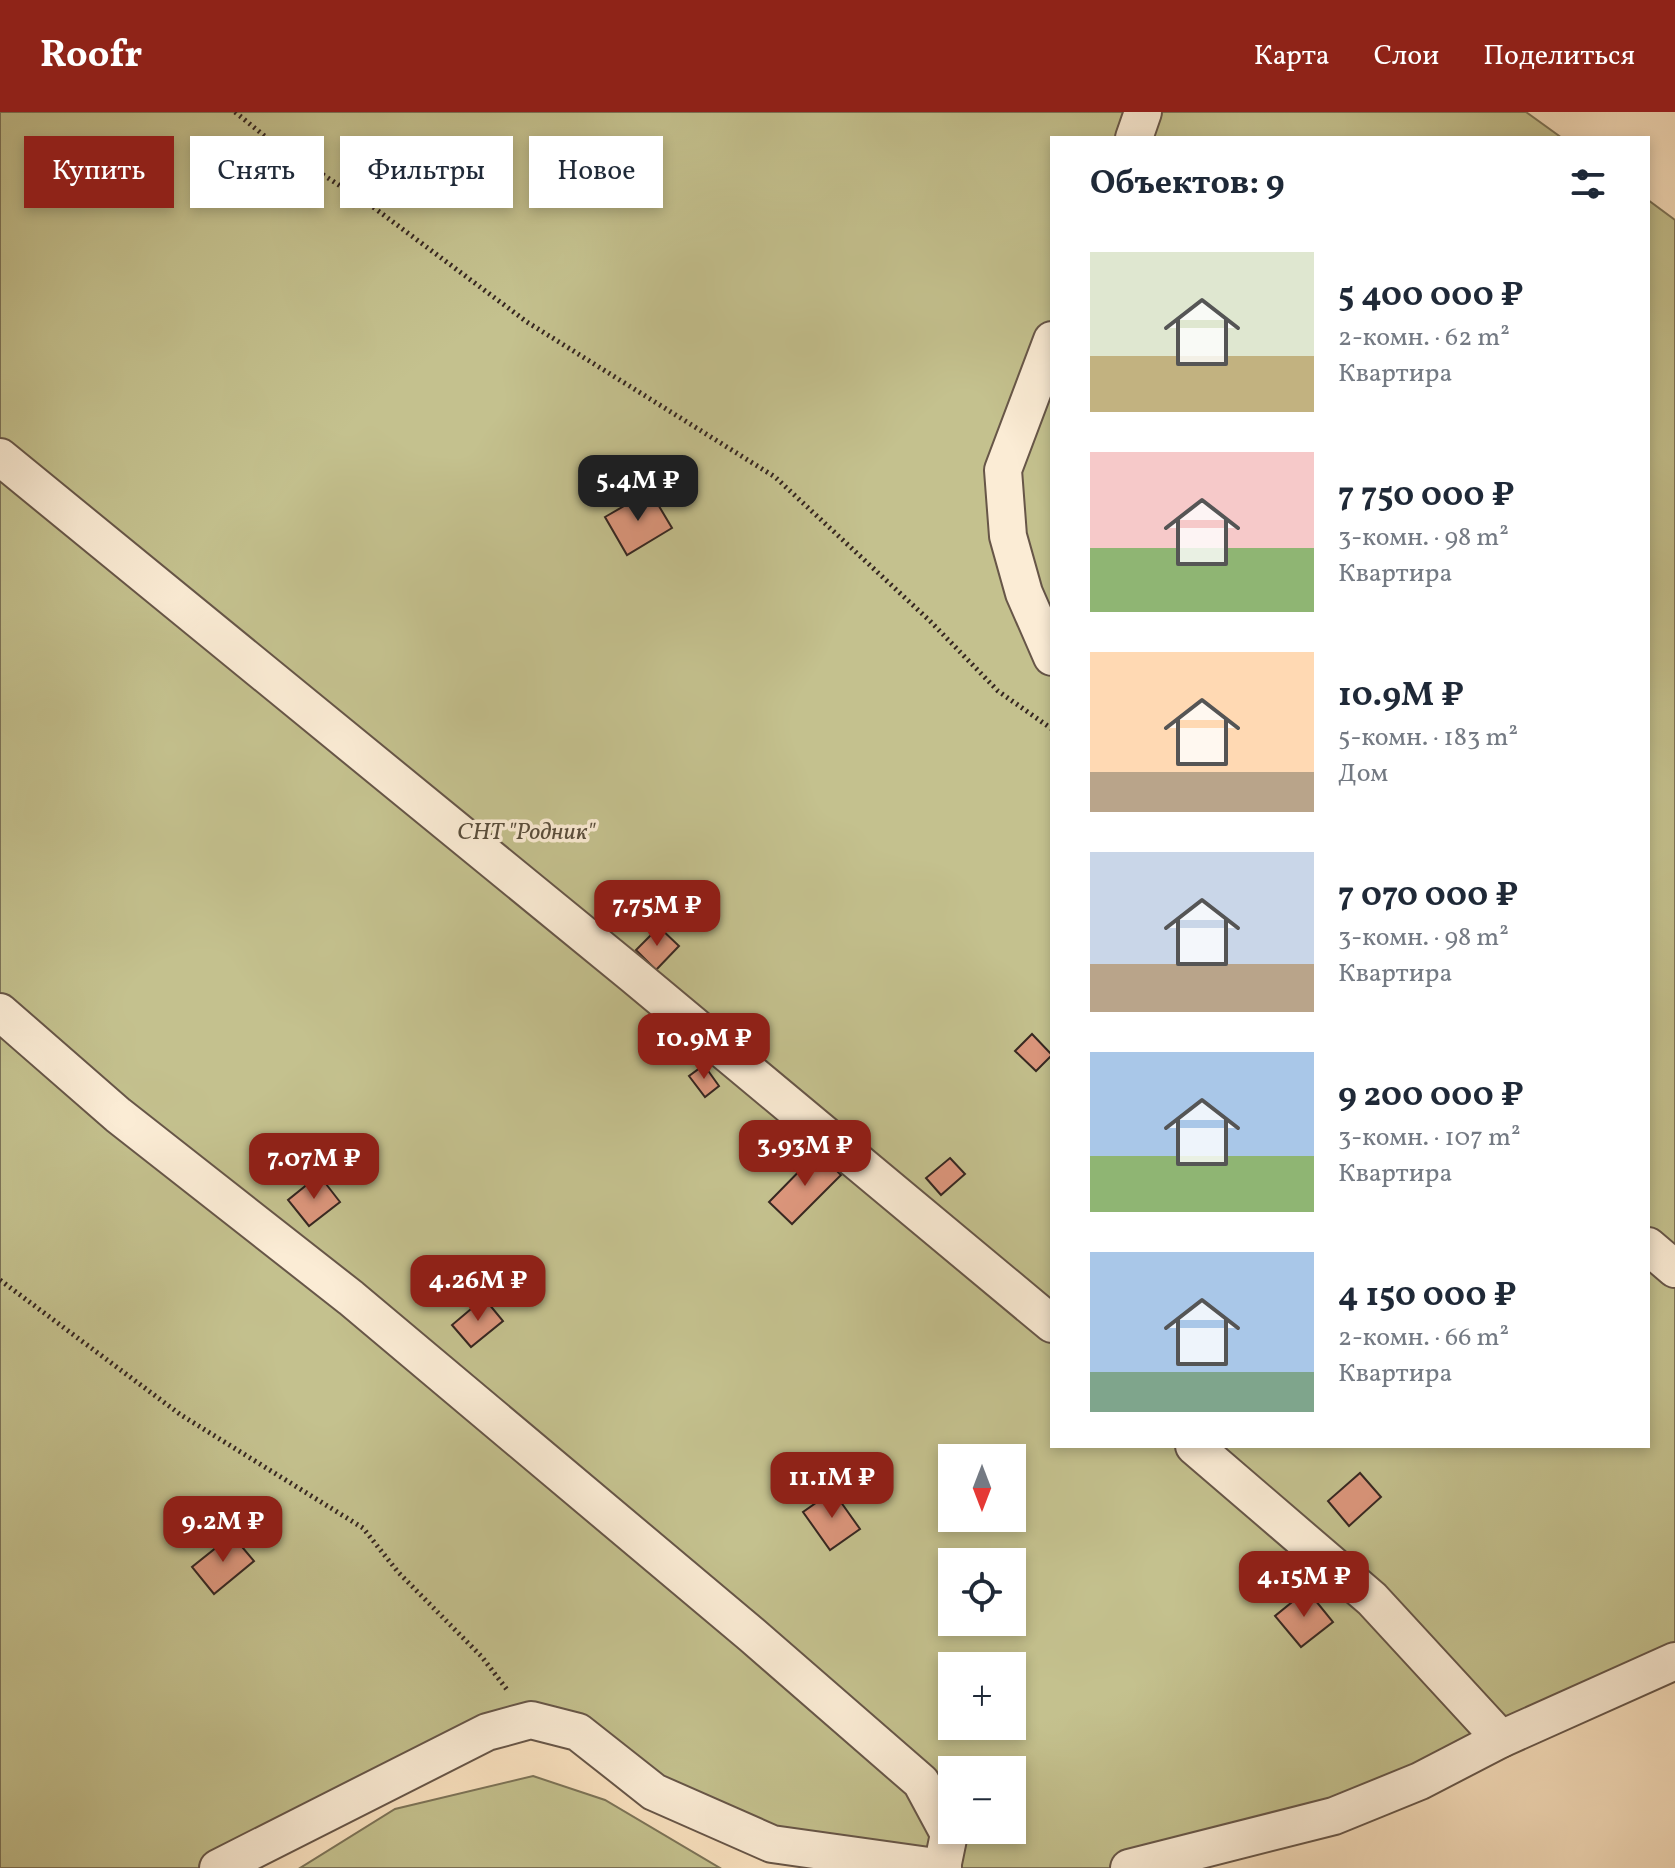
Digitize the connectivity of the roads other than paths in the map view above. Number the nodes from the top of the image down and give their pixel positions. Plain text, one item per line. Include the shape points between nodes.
1 (1143, 112) edge
2 (1135, 136) edge
3 (1050, 345) edge
4 (0, 457) edge
5 (1050, 652) edge
6 (0, 1012) edge
7 (1650, 1248) edge
8 (1675, 1269) edge
9 (1050, 1322) edge
10 (1196, 1448) edge
11 (1675, 1661) edge
12 (1501, 1739) junction
13 (218, 1868) edge
14 (942, 1868) edge
15 (1129, 1868) edge

1 - 2 lane
3 - 5 lane via 1003,470 1008,536 1024,593
4 - 9 lane
6 - 14 lane via 118,1115 351,1298 921,1782 949,1834
7 - 8 lane
10 - 12 lane via 1372,1599
11 - 12 lane
12 - 15 lane via 1420,1781 1334,1816
13 - 14 lane via 487,1732 531,1720 578,1732 654,1792 772,1844

